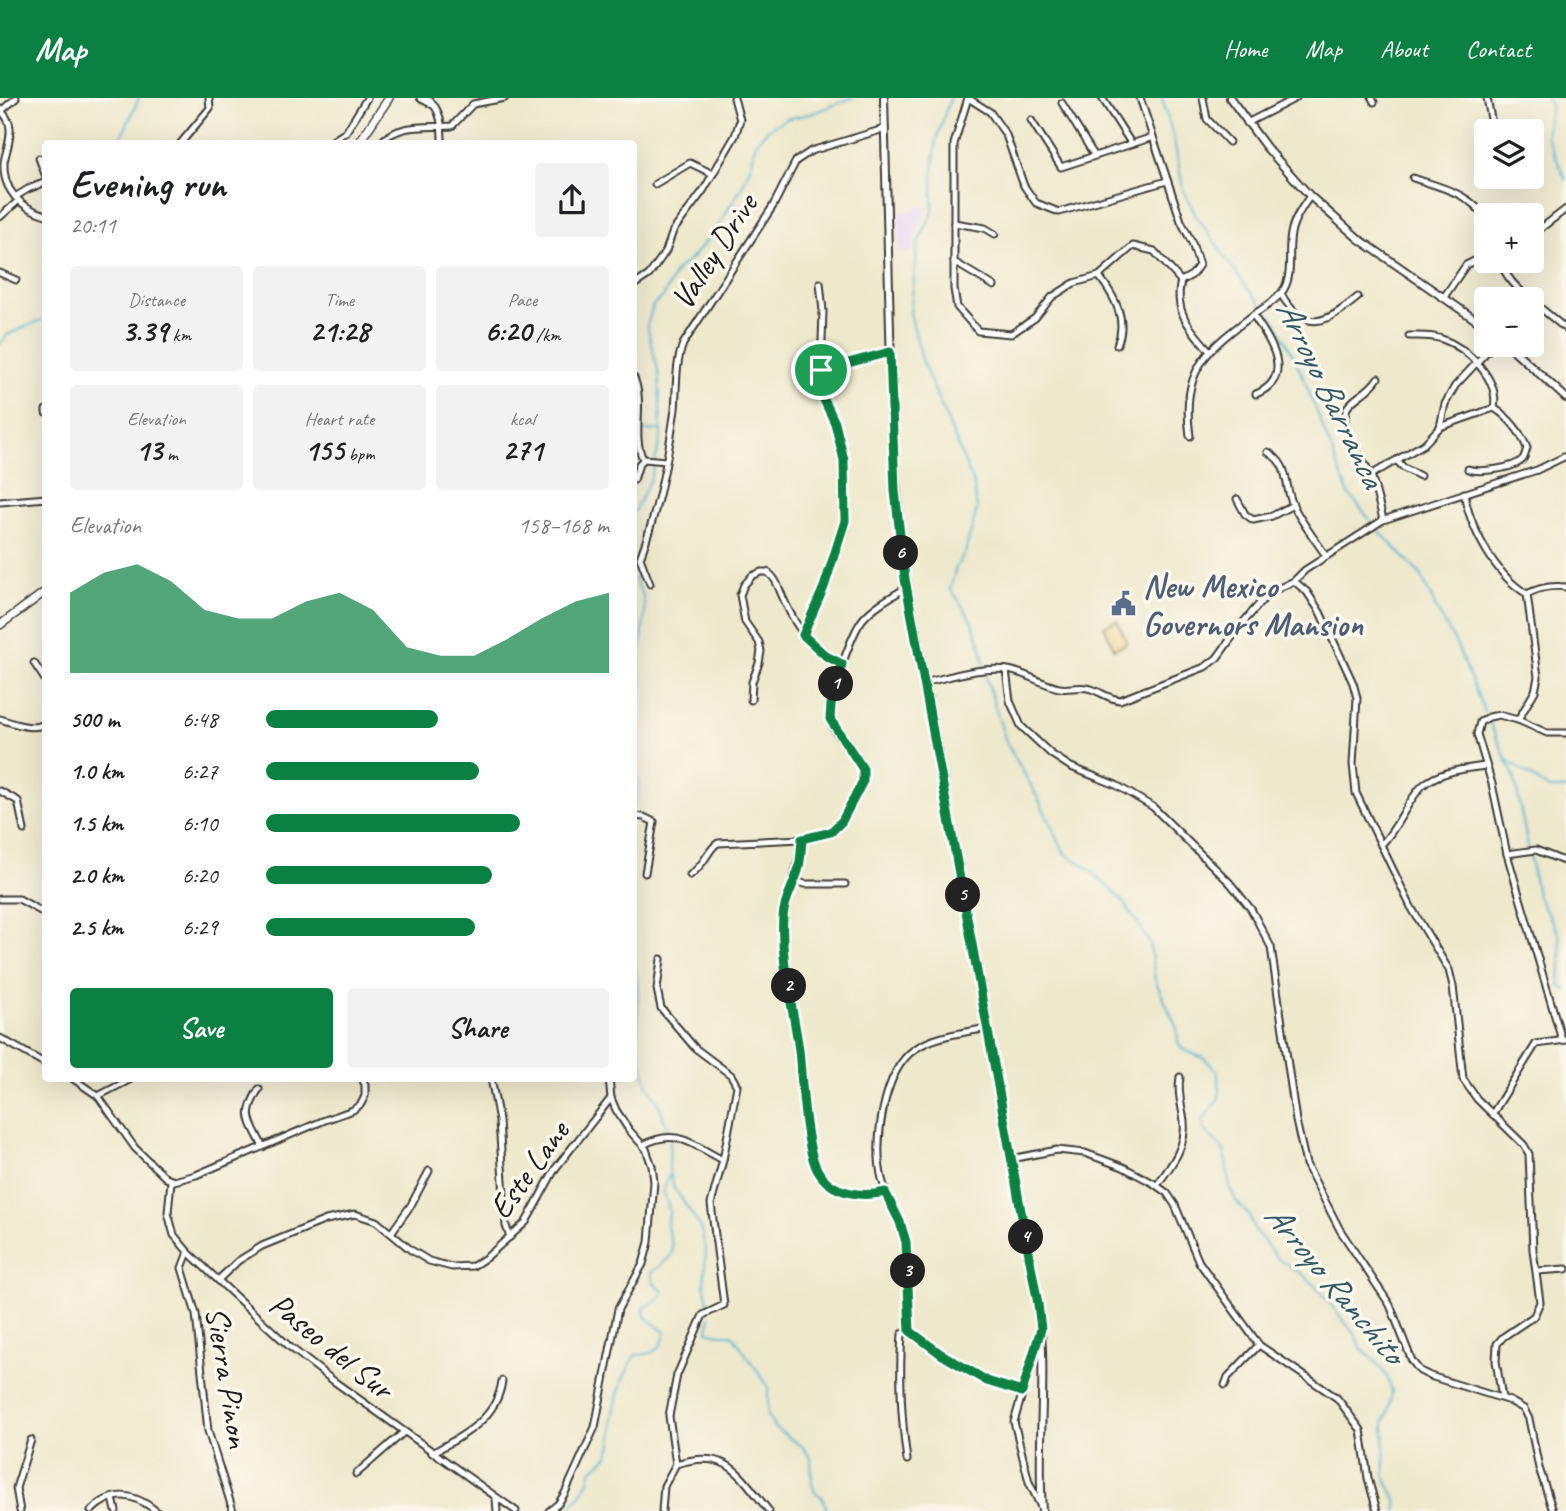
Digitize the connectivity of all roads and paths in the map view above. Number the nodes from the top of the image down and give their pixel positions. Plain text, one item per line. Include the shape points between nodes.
1 (16, 98) edge
2 (209, 98) edge
3 (367, 98) edge
4 (389, 98) edge
5 (420, 98) edge
6 (427, 98) edge
7 (505, 98) edge
8 (734, 98) edge
9 (884, 98) edge
10 (968, 98) edge
11 (1102, 98) edge
12 (1140, 98) edge
13 (1203, 98) edge
14 (1230, 98) edge
15 (1296, 98) edge
16 (1487, 98) edge
17 (1062, 103) dead end
18 (435, 106) junction
19 (1, 111) edge
20 (1491, 119) dead end
21 (1031, 120) dead end
22 (1247, 123) junction
23 (442, 126) junction
24 (884, 129) junction
25 (1153, 137) junction
26 (183, 140) edge
27 (334, 140) edge
28 (361, 140) edge
29 (383, 140) edge
30 (442, 140) edge
31 (1229, 142) dead end
32 (1131, 144) junction
33 (1094, 155) junction
34 (39, 158) dead end
35 (42, 167) edge
36 (713, 174) junction
37 (1413, 178) dead end
38 (1167, 181) junction
39 (42, 182) edge
40 (655, 184) dead end
41 (1310, 196) junction
42 (16, 199) junction
43 (1474, 204) edge
44 (1566, 209) edge
45 (42, 214) edge
46 (0, 217) edge
47 (954, 223) junction
48 (1544, 226) edge
49 (995, 234) dead end
50 (1474, 261) edge
51 (954, 262) junction
52 (0, 273) edge
53 (1505, 273) edge
54 (1099, 276) junction
55 (16, 280) dead end
56 (1181, 281) junction
57 (637, 283) edge
58 (821, 283) dead end
59 (994, 286) dead end
60 (1516, 287) edge
61 (1281, 295) junction
62 (1444, 297) junction
63 (1358, 298) dead end
64 (1544, 311) edge
65 (1255, 314) junction
66 (1474, 318) edge
67 (1566, 329) edge
68 (1409, 336) dead end
69 (1117, 345) dead end
70 (1209, 350) junction
71 (890, 352) junction
72 (1482, 357) edge
73 (1521, 357) edge
74 (1476, 364) junction
75 (821, 370) junction
76 (1378, 378) dead end
77 (637, 390) edge
78 (1256, 394) dead end
79 (1566, 398) edge
80 (1494, 408) junction
81 (1440, 427) junction
82 (637, 429) edge
83 (1190, 436) dead end
84 (637, 447) edge
85 (1268, 452) dead end
86 (1566, 456) edge
87 (643, 459) junction
88 (666, 461) junction
89 (1397, 461) junction
90 (1468, 469) dead end
91 (637, 473) edge
92 (1371, 475) junction
93 (1420, 476) dead end
94 (1464, 493) junction
95 (42, 498) edge
96 (1237, 499) dead end
97 (0, 502) edge
98 (1293, 505) junction
99 (1383, 520) junction
100 (1325, 556) junction
101 (1294, 581) junction
102 (650, 584) dead end
103 (1566, 587) edge
104 (906, 588) junction
105 (42, 594) edge
106 (1527, 594) junction
107 (0, 625) edge
108 (803, 635) junction
109 (34, 663) dead end
110 (842, 664) junction
111 (1006, 670) junction
112 (42, 675) edge
113 (923, 683) junction
114 (751, 700) dead end
115 (0, 719) edge
116 (1518, 720) junction
117 (42, 726) edge
118 (1566, 733) edge
119 (1485, 766) junction
120 (0, 791) edge
121 (637, 816) edge
122 (24, 830) dead end
123 (802, 839) junction
124 (1381, 845) junction
125 (1507, 855) junction
126 (1566, 862) edge
127 (645, 873) dead end
128 (690, 875) dead end
129 (794, 881) junction
130 (845, 884) dead end
131 (0, 899) edge
132 (42, 912) edge
133 (661, 959) dead end
134 (987, 1028) junction
135 (0, 1038) edge
136 (1564, 1040) edge
137 (42, 1062) edge
138 (1180, 1077) dead end
139 (78, 1082) edge
140 (125, 1082) edge
141 (363, 1082) edge
142 (492, 1082) edge
143 (609, 1082) edge
144 (259, 1089) dead end
145 (98, 1096) junction
146 (611, 1098) junction
147 (1493, 1113) junction
148 (643, 1145) junction
149 (263, 1147) junction
150 (1011, 1159) junction
151 (723, 1160) junction
152 (429, 1171) dead end
153 (171, 1181) junction
154 (1157, 1185) junction
155 (885, 1192) junction
156 (391, 1233) junction
157 (510, 1237) junction
158 (188, 1252) junction
159 (1566, 1269) edge
160 (1536, 1271) junction
161 (218, 1280) junction
162 (1041, 1329) junction
163 (910, 1331) junction
164 (1259, 1345) junction
165 (502, 1381) dead end
166 (1225, 1385) dead end
167 (1022, 1392) junction
168 (1503, 1398) junction
169 (404, 1432) junction
170 (31, 1440) dead end
171 (432, 1453) junction
172 (907, 1460) dead end
173 (676, 1464) junction
174 (356, 1474) dead end
175 (113, 1498) junction
176 (496, 1499) junction
177 (20, 1511) edge
178 (91, 1511) edge
179 (116, 1511) edge
180 (156, 1511) edge
181 (233, 1511) edge
182 (497, 1511) edge
183 (516, 1511) edge
184 (549, 1511) edge
185 (662, 1511) edge
186 (769, 1511) edge
187 (1042, 1511) edge
188 (1377, 1511) edge
189 (1553, 1511) edge

1 - 19 street
2 - 26 street via 211,108
3 - 27 street via 346,132
4 - 28 main road
5 - 18 street
6 - 18 street
7 - 23 street via 473,104 457,123
8 - 36 street via 738,128
9 - 24 street
10 - 38 street via 990,112 1006,135 1024,186 1036,203 1059,212
10 - 47 street via 954,144
11 - 32 street
12 - 25 street
13 - 31 street via 1207,119
14 - 22 street
15 - 22 street
16 - 20 street
17 - 33 street
18 - 23 street
19 - 42 street via 10,128 5,175
21 - 33 street via 1061,167
22 - 41 street
23 - 29 street via 404,128
23 - 30 street
24 - 71 street
24 - 88 street, Valley Drive via 808,152 794,164 773,206 682,344
25 - 32 street
25 - 38 street
32 - 33 street
34 - 35 street
36 - 40 street via 688,164
36 - 57 street via 673,231 652,272
37 - 43 street
38 - 56 street via 1199,265
39 - 42 street
41 - 61 street via 1292,229 1287,283
41 - 62 street via 1359,239
42 - 45 street
42 - 46 street
44 - 48 street
47 - 49 street
47 - 51 street
50 - 62 street via 1466,265
51 - 54 street via 957,307 978,331 1011,334 1035,318 1052,297 1074,283
51 - 59 street
52 - 55 street
53 - 60 street
54 - 56 street via 1133,246 1154,251
54 - 69 street via 1119,311 1123,331
56 - 70 street via 1177,296 1181,313
58 - 75 street
61 - 63 street via 1291,311 1311,323 1340,313
61 - 65 street
62 - 66 street
64 - 67 street
65 - 70 street
65 - 78 street via 1277,358 1278,373 1266,390
68 - 74 street via 1443,339
70 - 83 street via 1189,394
71 - 75 street
71 - 104 street via 895,491
72 - 74 street
73 - 79 street
74 - 80 street via 1494,387
74 - 81 street via 1455,386
75 - 108 street via 819,389 835,423 844,460 845,521
76 - 92 street via 1346,411 1349,438
77 - 82 street
80 - 81 street
80 - 90 street via 1523,439 1527,448 1524,458 1486,471
81 - 89 street
84 - 87 street
85 - 98 street via 1283,467
86 - 94 street
87 - 88 street
87 - 91 street
88 - 102 street, Valley Drive via 640,558
89 - 92 street
89 - 93 street
92 - 99 street
94 - 99 street
94 - 106 street via 1490,555 1515,587
95 - 97 street
96 - 98 street via 1253,520
98 - 100 street
99 - 100 street
100 - 101 street
101 - 111 street via 1269,593 1205,667 1120,700 1086,687 1058,688
101 - 124 street via 1320,612 1353,683 1357,698 1356,793
103 - 106 street via 1538,588
104 - 110 street via 863,618
104 - 113 street
105 - 107 main road
106 - 116 street via 1538,677
108 - 110 street
108 - 114 street via 772,575 761,572 750,579 742,588 741,603 746,625 761,651
109 - 112 street
110 - 123 street via 830,719 863,769 863,781 831,832
111 - 113 street via 982,670
111 - 168 street via 1010,701 1021,726 1051,754 1153,807 1251,909 1270,947 1303,1155 1328,1209 1390,1305 1418,1369
113 - 134 street
115 - 117 street
116 - 118 street via 1547,733
116 - 119 street via 1499,715 1480,722 1476,734
119 - 124 street via 1451,772 1423,786
119 - 125 street
120 - 122 street via 18,801
121 - 127 street via 654,822
123 - 128 street via 718,843
123 - 129 street
124 - 147 street via 1449,970 1463,1079
125 - 126 street via 1536,850
125 - 136 street
129 - 130 street
129 - 155 street via 783,912 782,934 814,1161 824,1178 838,1188 860,1195
131 - 132 street via 19,899
133 - 151 street via 657,993 661,1008 688,1041 729,1073 736,1084
134 - 150 street
134 - 155 street via 925,1043 901,1065 880,1127 878,1161
135 - 137 street
136 - 147 street via 1536,1044
138 - 154 street via 1184,1138
139 - 145 street
140 - 145 street
141 - 149 street via 366,1092 356,1109
142 - 157 street
143 - 146 street
144 - 149 street via 248,1113
145 - 153 street via 130,1143
146 - 148 street via 625,1125
146 - 157 street, Este Lane via 555,1169 530,1218
147 - 160 street via 1529,1154
148 - 151 street via 669,1136
148 - 184 street via 654,1177 646,1255 618,1308 595,1427 565,1493
149 - 153 street
150 - 154 street via 1053,1151 1080,1152 1111,1161
150 - 162 street
151 - 173 street via 711,1204 724,1305 703,1315 677,1375 669,1416
152 - 156 street
153 - 158 street, Paseo del Sur via 170,1225
154 - 164 street via 1175,1205 1203,1269
155 - 163 street via 906,1242
156 - 157 street, Este Lane via 424,1259 452,1267 473,1266
156 - 161 street, Este Lane via 364,1215 338,1216 256,1250
158 - 161 street, Paseo del Sur
158 - 181 street, Sierra Pinon via 182,1268 196,1314 208,1431
159 - 160 street
160 - 168 street via 1538,1310 1497,1346
161 - 169 street, Paseo del Sur via 296,1352
162 - 167 street
162 - 187 street
163 - 167 street via 987,1381
163 - 172 street via 902,1334 900,1362 900,1412
164 - 166 street via 1227,1377
164 - 188 street via 1337,1398 1362,1430
165 - 171 street via 501,1393 480,1424
167 - 187 street via 1014,1422 1029,1482
168 - 189 street via 1527,1413
169 - 171 street, Paseo del Sur
169 - 174 street
170 - 177 street via 16,1488
171 - 176 street, Paseo del Sur
173 - 185 street via 664,1486
173 - 186 street via 710,1459 731,1466
175 - 178 street
175 - 179 street
175 - 180 street via 139,1498
176 - 182 street
176 - 183 street, Paseo del Sur

